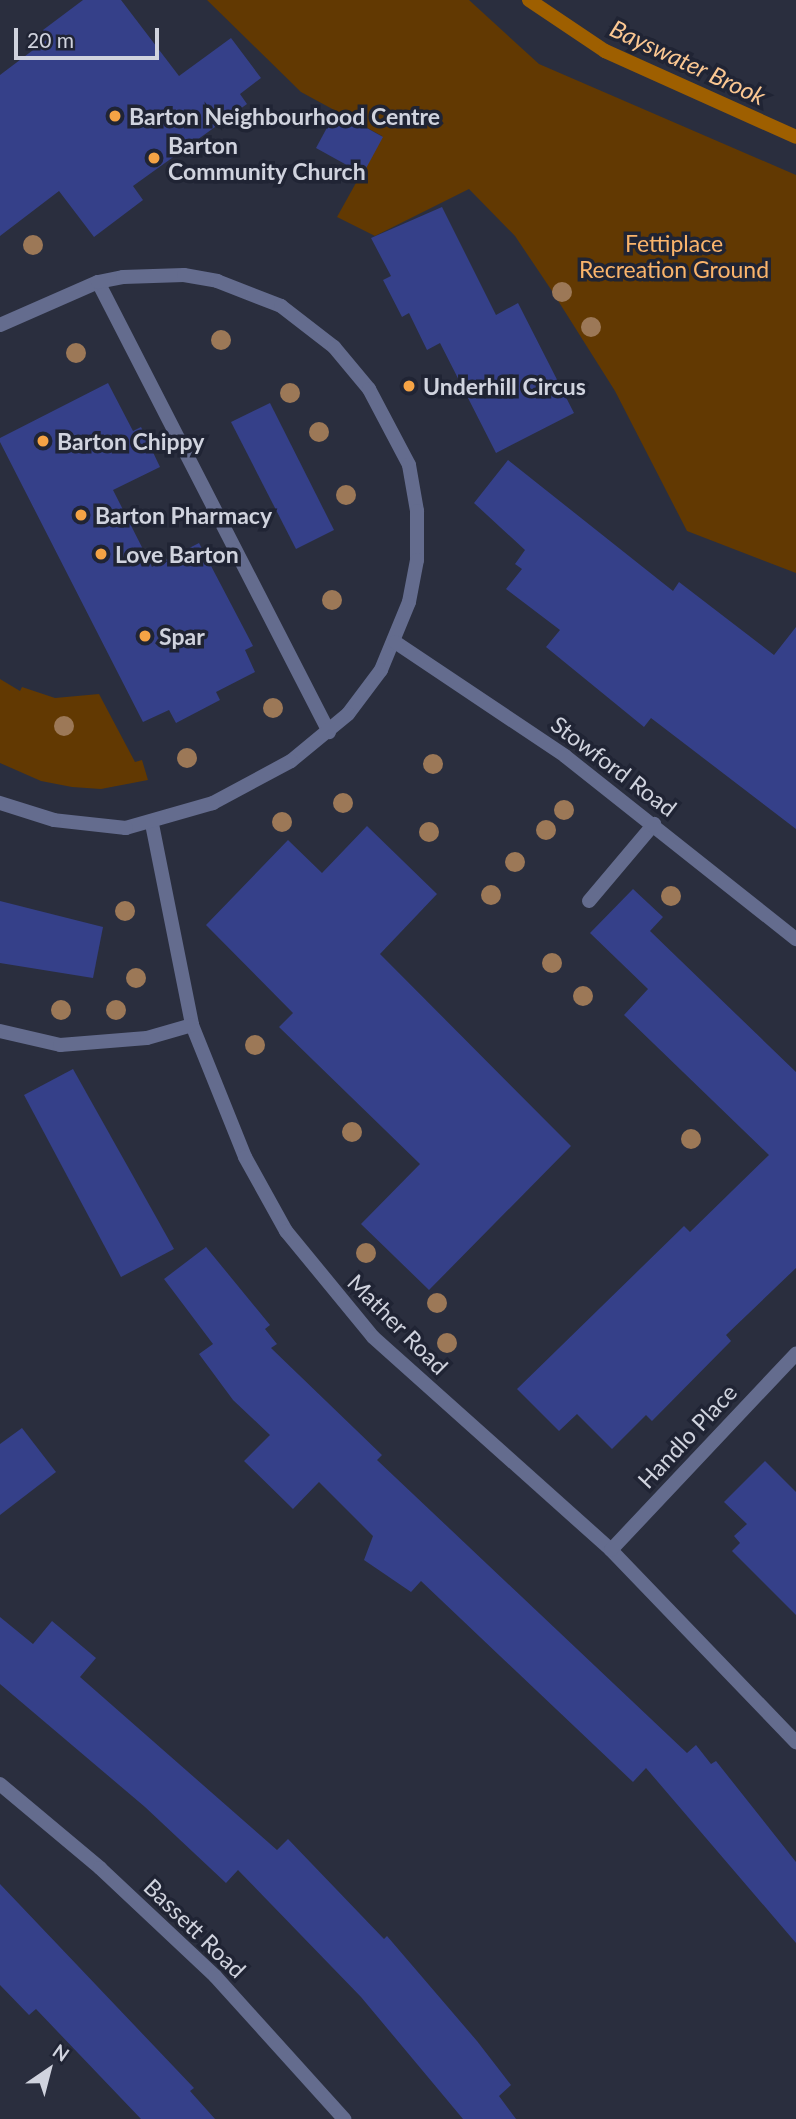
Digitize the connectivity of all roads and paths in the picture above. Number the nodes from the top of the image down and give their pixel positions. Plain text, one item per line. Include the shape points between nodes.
1 (97, 282) junction
2 (0, 325) edge
3 (395, 642) junction
4 (329, 732) junction
5 (0, 803) edge
6 (152, 824) junction
7 (654, 824) junction
8 (589, 901) dead end
9 (796, 939) edge
10 (192, 1025) junction
11 (0, 1031) edge
12 (796, 1354) edge
13 (611, 1550) junction
14 (796, 1742) edge
15 (0, 1784) edge
16 (344, 2119) edge

1 - 2 street
1 - 3 street via 184,275 217,281 281,306 353,368 409,465 418,511 417,560
1 - 4 street
3 - 4 street via 366,693
3 - 7 street, Stowford Road via 565,756
4 - 6 street via 252,783 213,803
5 - 6 street via 54,820 99,827
6 - 10 street, Mather Road
7 - 8 street
7 - 9 street, Stowford Road
10 - 11 street via 147,1038 60,1045
10 - 13 street, Mather Road via 250,1169 315,1270 373,1337
12 - 13 street, Handlo Place
13 - 14 street, Mather Road
15 - 16 street, Bassett Road via 100,1868 215,1976

